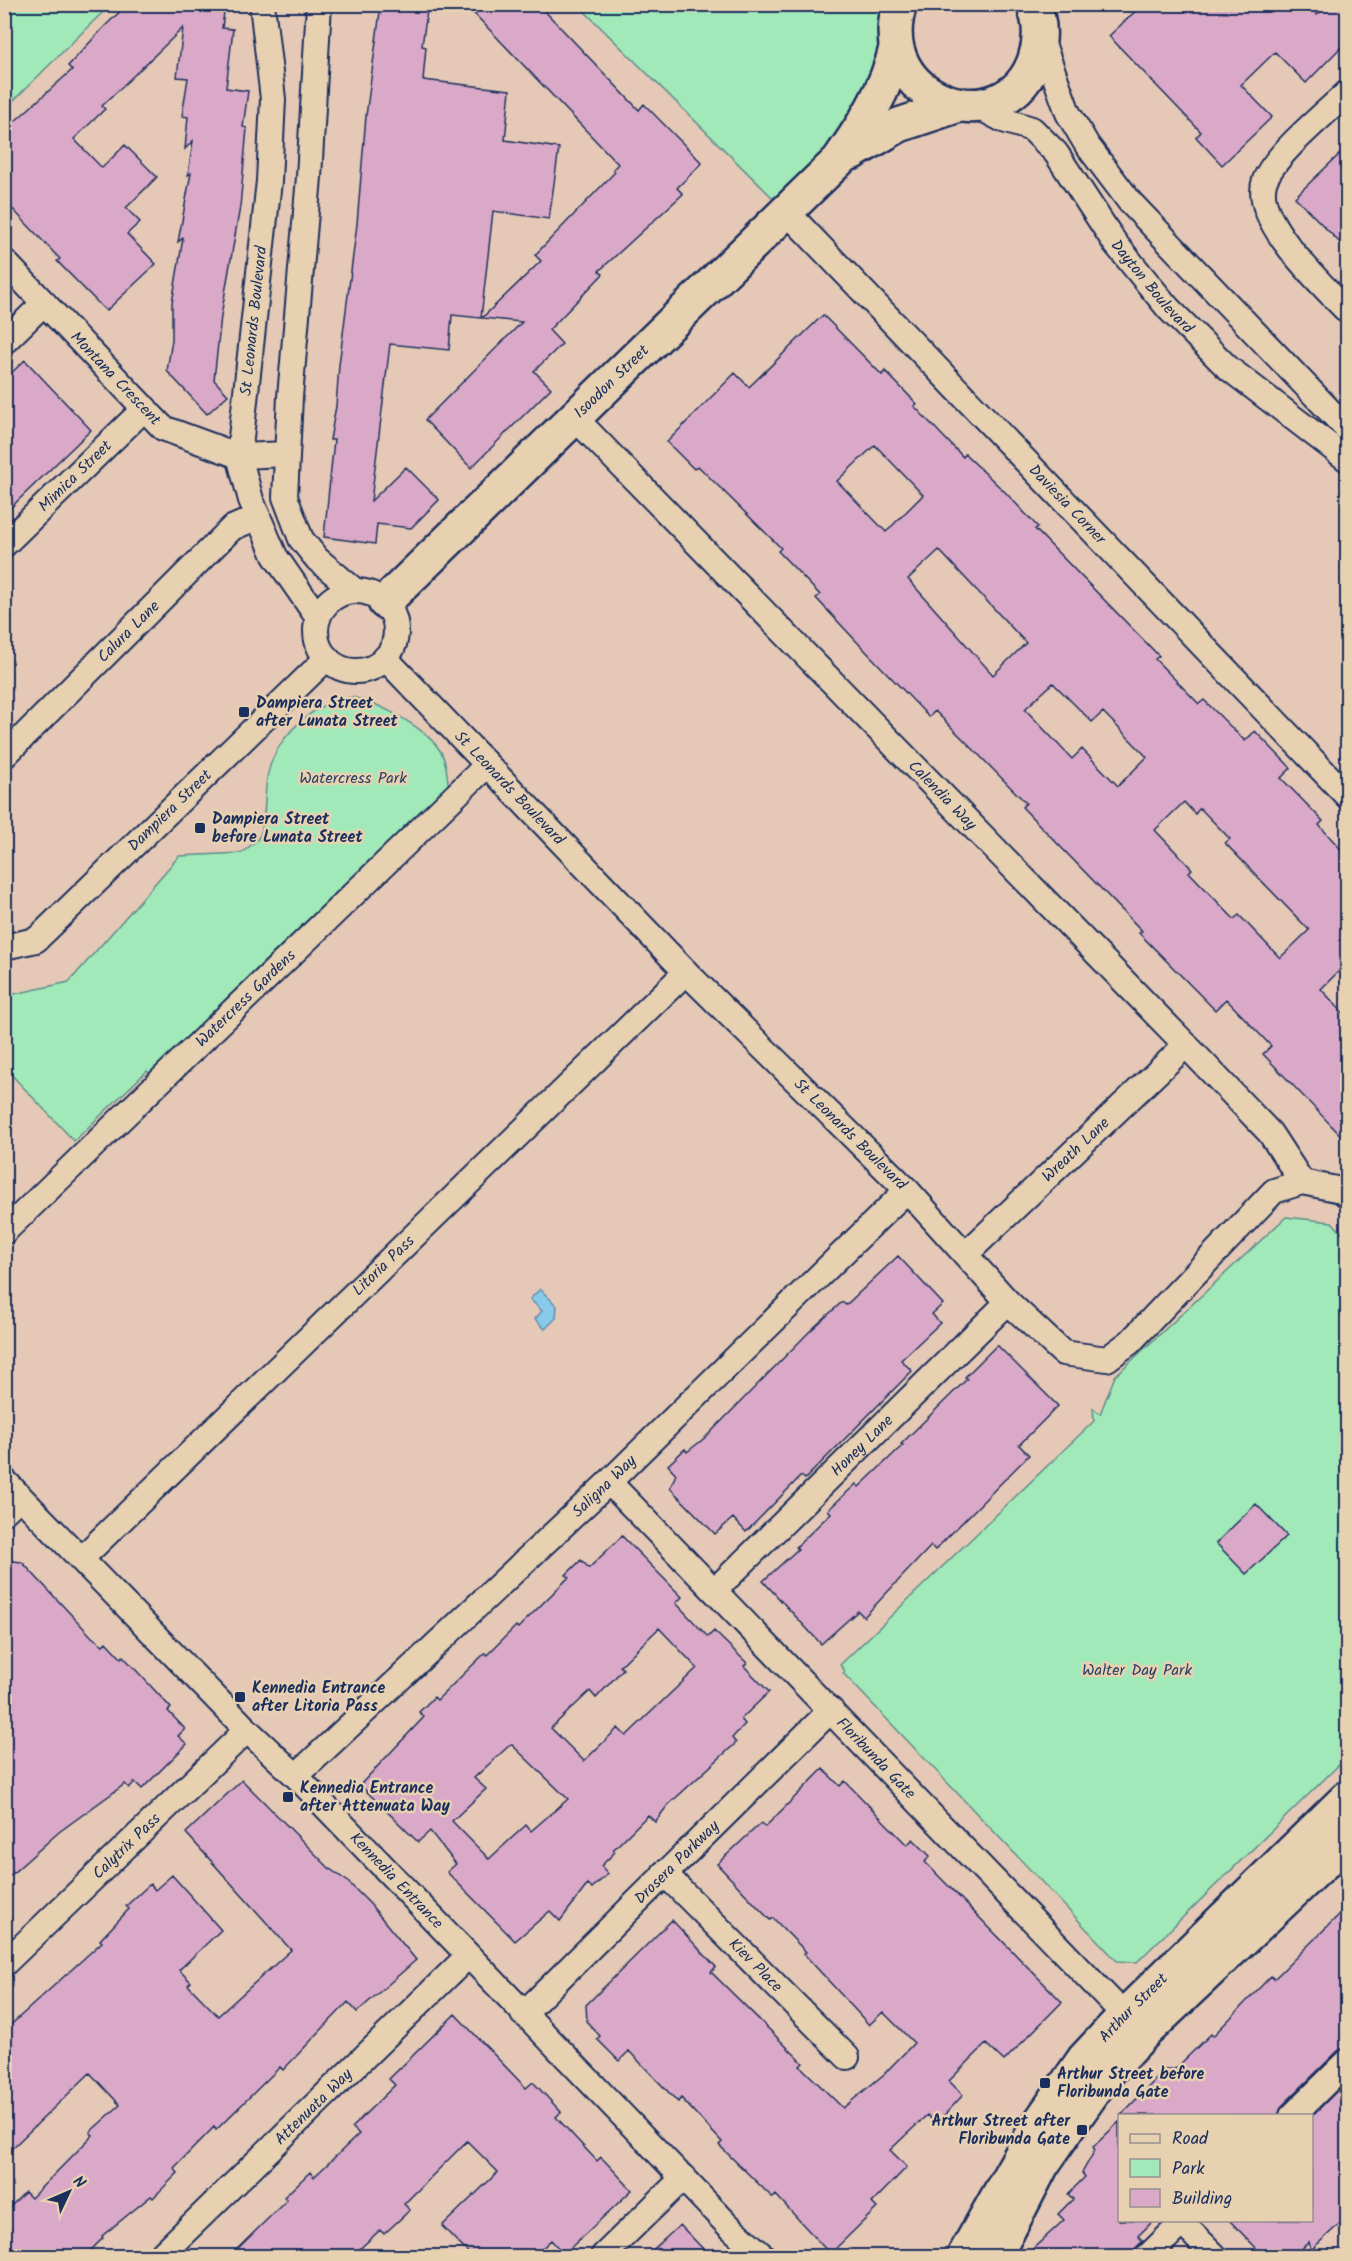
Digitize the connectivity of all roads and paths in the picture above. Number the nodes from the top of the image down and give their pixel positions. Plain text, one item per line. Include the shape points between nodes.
1 (262, 4) edge
2 (319, 4) edge
3 (877, 4) edge
4 (1040, 15) edge
5 (897, 28) edge
6 (1347, 92) edge
7 (967, 105) junction
8 (839, 160) junction
9 (787, 212) junction
10 (4, 261) edge
11 (44, 303) junction
12 (1347, 312) edge
13 (4, 342) edge
14 (145, 408) junction
15 (574, 417) junction
16 (1347, 430) edge
17 (286, 454) junction
18 (239, 456) junction
19 (1347, 460) edge
20 (258, 517) junction
21 (4, 545) edge
22 (354, 590) junction
23 (385, 602) junction
24 (318, 618) junction
25 (327, 658) junction
26 (386, 658) junction
27 (4, 756) edge
28 (486, 766) junction
29 (1347, 797) edge
30 (4, 947) edge
31 (686, 972) junction
32 (1186, 1045) junction
33 (1302, 1182) junction
34 (907, 1190) junction
35 (1347, 1196) edge
36 (4, 1232) edge
37 (967, 1254) junction
38 (1008, 1302) junction
39 (609, 1482) junction
40 (10, 1496) edge
41 (82, 1558) junction
42 (715, 1590) junction
43 (831, 1710) junction
44 (247, 1730) junction
45 (296, 1776) junction
46 (1347, 1797) edge
47 (1347, 1840) edge
48 (664, 1873) junction
49 (468, 1956) junction
50 (4, 1964) edge
51 (523, 2013) junction
52 (1134, 2024) junction
53 (847, 2057) dead end
54 (1347, 2061) edge
55 (1293, 2114) edge
56 (684, 2178) junction
57 (1184, 2222) edge
58 (160, 2256) edge
59 (603, 2256) edge
60 (763, 2256) edge
61 (964, 2256) edge
62 (995, 2256) edge
63 (1148, 2256) edge
64 (1215, 2256) edge

1 - 18 street, St Leonards Boulevard via 273,99 269,181
2 - 17 street
3 - 5 street
4 - 7 street, Isoodon Street via 1038,48 1026,76 1004,96
4 - 16 street via 1068,113 1087,145 1130,202
5 - 7 street via 900,62 918,87 931,96
5 - 8 street, Isoodon Street via 877,102
6 - 12 street via 1287,150 1265,180 1263,195 1277,231
7 - 8 street, Isoodon Street via 898,125
7 - 19 street, Dayton Boulevard via 1032,129 1056,153 1115,243 1167,308 1227,367
8 - 9 street, Isoodon Street
9 - 15 street, Isoodon Street
9 - 29 street, Daviesia Corner
10 - 11 street, Montana Crescent
11 - 13 street
11 - 14 street, Montana Crescent
14 - 18 street, Montana Crescent via 164,428
14 - 21 street, Mimica Street
15 - 23 street, Isoodon Street
15 - 32 street, Calendia Way
17 - 18 street, Montana Crescent
17 - 22 street via 285,497 301,539 317,559
18 - 20 street, St Leonards Boulevard
20 - 24 street, St Leonards Boulevard via 275,556
20 - 27 street, Calura Lane via 232,528
22 - 23 street via 365,591
22 - 24 street via 332,599
23 - 26 street via 397,630
24 - 25 street via 317,639
25 - 26 street via 339,667 360,671
25 - 30 street, Dampiera Street via 36,940
26 - 28 street, St Leonards Boulevard
28 - 31 street, St Leonards Boulevard
28 - 36 street, Watercress Gardens
31 - 34 street, St Leonards Boulevard
31 - 41 street, Litoria Pass
32 - 33 street, Calendia Way via 1270,1133
32 - 37 street, Wreath Lane
33 - 35 street, St Leonards Boulevard via 1341,1190
33 - 38 street, St Leonards Boulevard via 1274,1191 1130,1341 1107,1359 1063,1353
34 - 37 street, St Leonards Boulevard
34 - 39 street, Saligna Way
37 - 38 street, St Leonards Boulevard
38 - 42 street, Honey Lane
39 - 42 street, Floribunda Gate
39 - 45 street, Saligna Way
40 - 41 street, Kennedia Entrance
41 - 44 street, Kennedia Entrance
42 - 43 street, Floribunda Gate
43 - 48 street, Drosera Parkway
43 - 52 street, Floribunda Gate
44 - 45 street, Kennedia Entrance
44 - 50 street, Calytrix Pass
45 - 49 street, Kennedia Entrance
46 - 52 street, Arthur Street
47 - 52 street, Arthur Street
48 - 51 street, Drosera Parkway
48 - 53 street, Kiev Place
49 - 51 street, Kennedia Entrance
49 - 58 street, Attenuata Way
51 - 56 street, Kennedia Entrance
52 - 61 street, Arthur Street via 1084,2059 1038,2126
52 - 62 street, Arthur Street via 1104,2076 1053,2148
54 - 55 street
56 - 59 street
56 - 60 street, Kennedia Entrance
57 - 63 street
57 - 64 street

